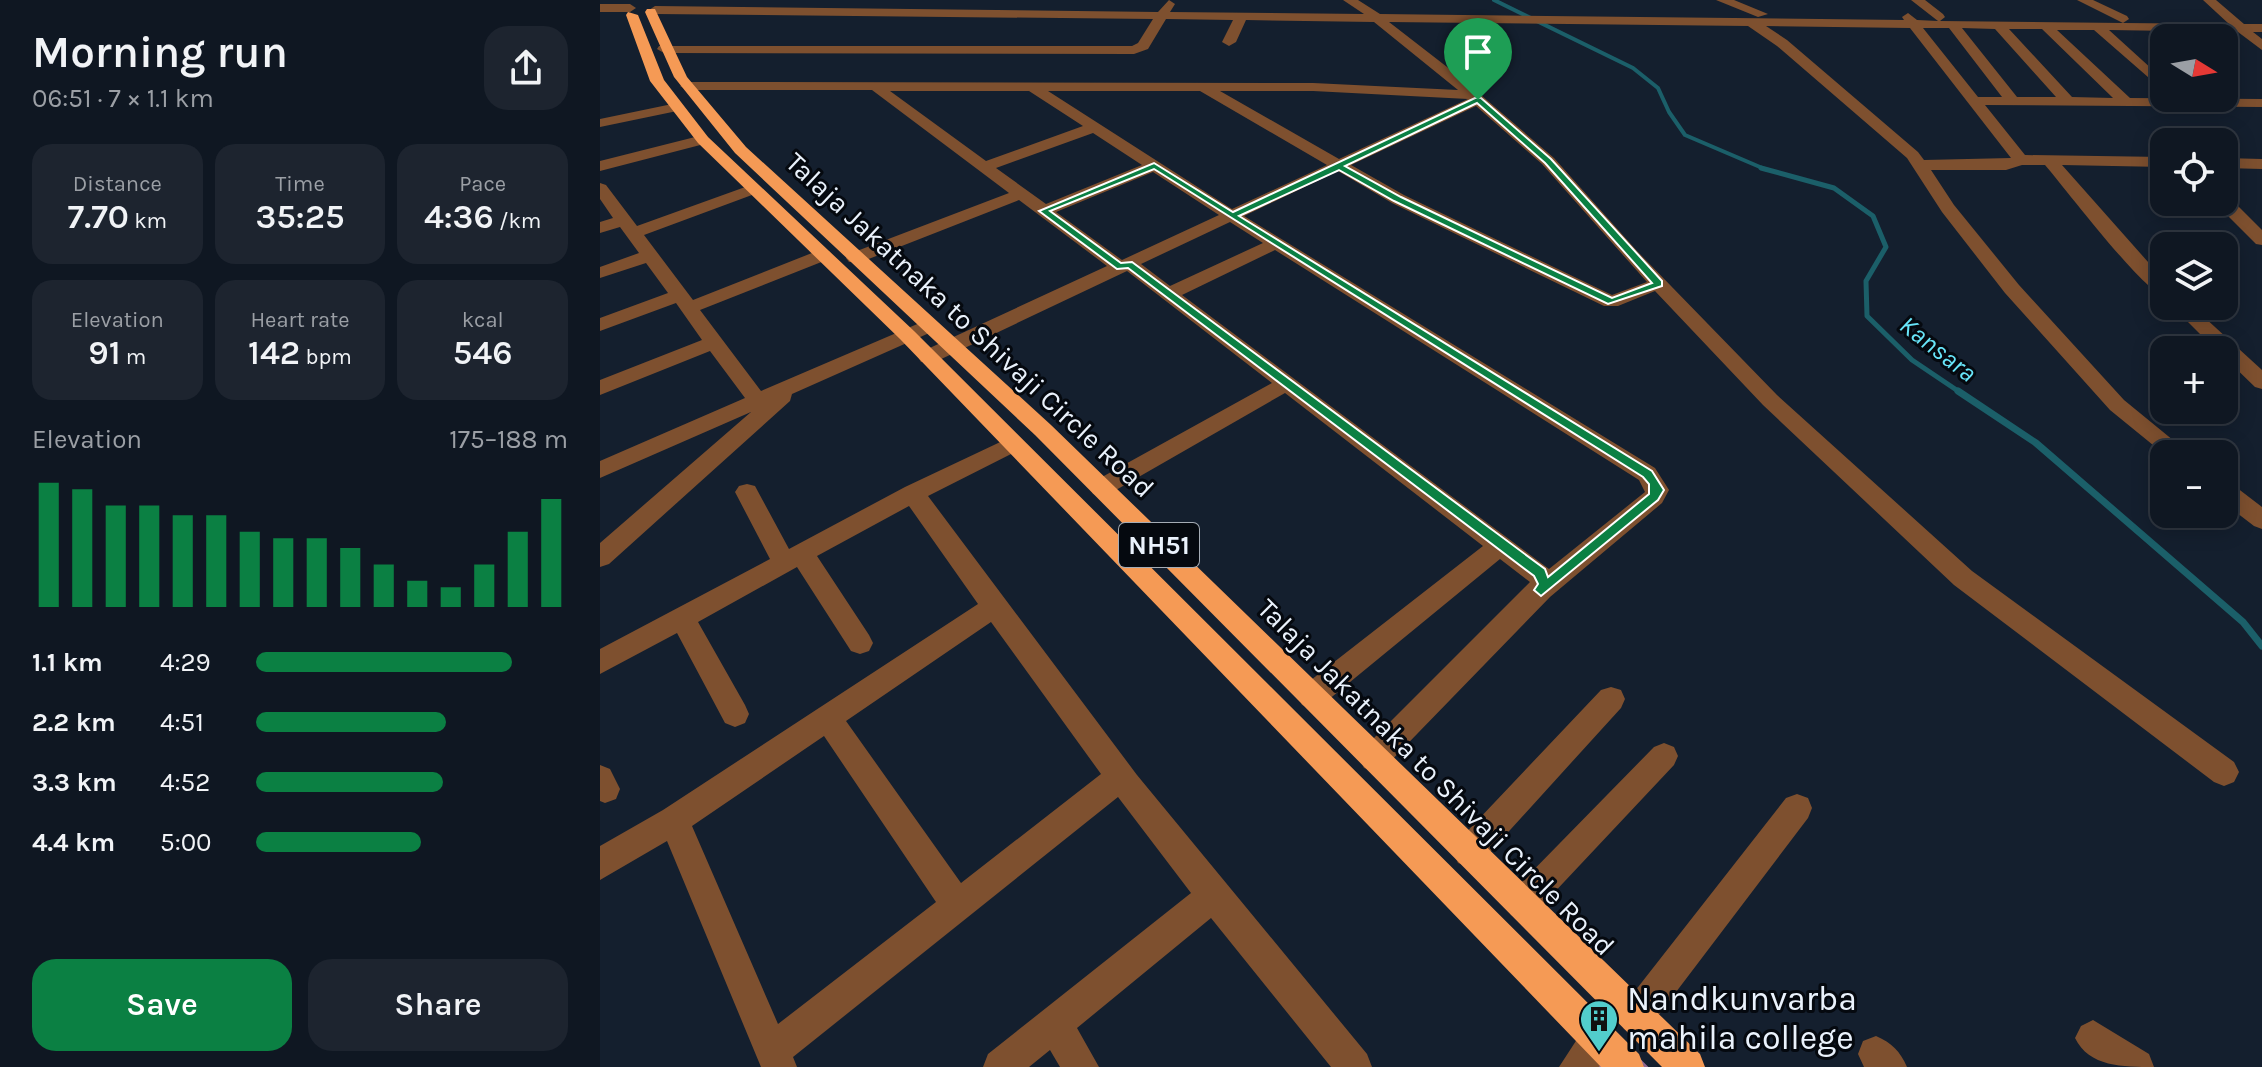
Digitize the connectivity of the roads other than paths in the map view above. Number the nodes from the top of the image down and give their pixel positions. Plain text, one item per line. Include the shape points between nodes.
1 (1349, 0) edge
2 (1722, 0) edge
3 (1917, 0) edge
4 (2083, 0) edge
5 (2209, 0) edge
6 (641, 7) edge
7 (964, 7) edge
8 (1167, 7) edge
9 (600, 10) edge
10 (1242, 15) junction
11 (1371, 15) junction
12 (1566, 16) junction
13 (1750, 16) junction
14 (1939, 17) junction
15 (2123, 19) junction
16 (1910, 20) junction
17 (2262, 20) edge
18 (2236, 24) junction
19 (2238, 24) edge
20 (946, 25) dead end
21 (1953, 25) junction
22 (1998, 25) junction
23 (2150, 25) edge
24 (2046, 26) junction
25 (2097, 26) junction
26 (2238, 26) edge
27 (2262, 28) edge
28 (1229, 42) dead end
29 (931, 45) junction
30 (2262, 46) edge
31 (664, 49) junction
32 (2150, 74) edge
33 (877, 88) junction
34 (901, 88) junction
35 (1034, 88) junction
36 (1204, 88) junction
37 (682, 96) junction
38 (1475, 97) junction
39 (1976, 101) junction
40 (2150, 101) edge
41 (2013, 102) junction
42 (2068, 102) junction
43 (2126, 102) junction
44 (2238, 102) edge
45 (2262, 103) edge
46 (600, 123) edge
47 (1094, 127) junction
48 (703, 140) junction
49 (2021, 160) junction
50 (2050, 161) junction
51 (2150, 162) edge
52 (2238, 163) edge
53 (2262, 164) edge
54 (1919, 165) junction
55 (600, 166) edge
56 (1154, 166) junction
57 (1339, 166) junction
58 (985, 167) junction
59 (600, 188) edge
60 (754, 189) junction
61 (1021, 194) junction
62 (1044, 211) junction
63 (1232, 216) junction
64 (2238, 216) edge
65 (629, 226) junction
66 (600, 228) edge
67 (2262, 240) edge
68 (1276, 243) junction
69 (650, 255) junction
70 (823, 255) junction
71 (855, 258) junction
72 (1124, 266) junction
73 (600, 273) edge
74 (2150, 276) edge
75 (1658, 284) junction
76 (1169, 294) junction
77 (684, 302) junction
78 (2196, 320) edge
79 (600, 325) edge
80 (918, 331) junction
81 (714, 342) junction
82 (939, 351) junction
83 (800, 381) junction
84 (2262, 382) edge
85 (1287, 383) junction
86 (600, 388) edge
87 (757, 400) junction
88 (2161, 440) edge
89 (1013, 444) junction
90 (600, 470) edge
91 (1101, 488) junction
92 (747, 492) dead end
93 (913, 493) junction
94 (2238, 501) edge
95 (2262, 520) edge
96 (1502, 544) junction
97 (600, 557) edge
98 (792, 558) junction
99 (1541, 590) junction
100 (993, 607) junction
101 (682, 618) junction
102 (860, 643) dead end
103 (600, 662) edge
104 (1312, 696) junction
105 (1611, 699) dead end
106 (735, 714) dead end
107 (827, 717) junction
108 (1664, 756) dead end
109 (1374, 758) junction
110 (2224, 772) dead end
111 (1121, 777) junction
112 (1797, 808) dead end
113 (674, 820) junction
114 (1469, 852) junction
115 (600, 864) edge
116 (1214, 895) junction
117 (1522, 904) junction
118 (957, 905) junction
119 (1636, 1017) junction
120 (1054, 1024) junction
121 (2093, 1038) dead end
122 (1587, 1053) edge
123 (775, 1059) edge
124 (1001, 1067) edge
125 (1081, 1067) edge
126 (1354, 1067) edge
127 (1626, 1067) edge
128 (1687, 1067) edge
129 (2136, 1067) edge

1 - 11 street
2 - 13 street
3 - 14 street
4 - 15 street
5 - 18 street
6 - 7 street
6 - 9 street
6 - 31 highway, Talaja Jakatnaka to Shivaji Circle Road / NH51
6 - 37 highway, Talaja Jakatnaka to Shivaji Circle Road / NH51 via 654,75
7 - 8 street
7 - 20 street
8 - 10 street
8 - 11 street
8 - 29 street via 1143,46 1134,50
10 - 11 street
10 - 28 street
11 - 12 street
11 - 38 street
12 - 13 street
12 - 13 street via 1654,9
13 - 16 street
13 - 54 street
14 - 15 street
14 - 16 street
15 - 18 street
16 - 21 street
16 - 39 street
17 - 18 street
19 - 27 street
21 - 22 street
21 - 41 street
22 - 24 street
22 - 42 street
23 - 25 street
24 - 25 street
24 - 43 street
25 - 32 street
26 - 30 street
29 - 31 street
29 - 34 street
31 - 37 highway, Talaja Jakatnaka to Shivaji Circle Road / NH51
33 - 34 street
33 - 37 street
33 - 58 street
34 - 35 street
35 - 36 street
35 - 47 street
36 - 38 street via 1313,87
36 - 57 street
37 - 46 street
37 - 48 highway, Talaja Jakatnaka to Shivaji Circle Road / NH51
37 - 71 highway, Talaja Jakatnaka to Shivaji Circle Road / NH51 via 729,133 740,150
38 - 57 street
38 - 75 street via 1548,161
39 - 41 street
39 - 49 street
40 - 43 street
41 - 42 street
42 - 43 street
44 - 45 street
47 - 56 street
47 - 58 street
48 - 55 street
48 - 60 highway, Talaja Jakatnaka to Shivaji Circle Road / NH51
49 - 50 street
49 - 54 street via 2006,165
50 - 51 street
50 - 74 street
52 - 53 street
54 - 88 street via 2012,289 2117,405
56 - 62 street
56 - 63 street
57 - 63 street
57 - 75 street via 1611,302
58 - 61 street
59 - 65 street
60 - 65 street
60 - 70 highway, Talaja Jakatnaka to Shivaji Circle Road / NH51
61 - 62 street
61 - 71 street
62 - 72 street
63 - 68 street
63 - 72 street
64 - 67 street
65 - 66 street
65 - 69 street
68 - 76 street
68 - 99 street via 1655,482 1654,497
69 - 73 street
69 - 77 street
70 - 77 street
70 - 80 highway, Talaja Jakatnaka to Shivaji Circle Road / NH51
71 - 80 highway, Talaja Jakatnaka to Shivaji Circle Road / NH51
72 - 76 street
72 - 82 street
75 - 110 street via 1770,400 1963,578
76 - 85 street
77 - 79 street
77 - 81 street
78 - 84 street
80 - 82 highway, Talaja Jakatnaka to Shivaji Circle Road / NH51
80 - 83 street
81 - 86 street
81 - 87 street
82 - 89 highway, Talaja Jakatnaka to Shivaji Circle Road / NH51
82 - 91 highway, Talaja Jakatnaka to Shivaji Circle Road / NH51
83 - 87 street
83 - 97 street
85 - 91 street
85 - 96 street
87 - 90 street
89 - 93 street
89 - 122 highway, Talaja Jakatnaka to Shivaji Circle Road / NH51
91 - 104 highway, Talaja Jakatnaka to Shivaji Circle Road / NH51
92 - 98 street
93 - 98 street
93 - 100 street
94 - 95 street
96 - 99 street via 1540,573
96 - 104 street
98 - 101 street
98 - 102 street
99 - 109 street
100 - 107 street
100 - 111 street
101 - 103 street
101 - 106 street
104 - 109 highway, Talaja Jakatnaka to Shivaji Circle Road / NH51
105 - 114 street
107 - 113 street
107 - 118 street
108 - 117 street
109 - 114 highway, Talaja Jakatnaka to Shivaji Circle Road / NH51
111 - 116 street
111 - 118 street
112 - 119 street
113 - 115 street
113 - 123 street
114 - 117 highway, Talaja Jakatnaka to Shivaji Circle Road / NH51
116 - 120 street
116 - 126 street
117 - 119 highway, Talaja Jakatnaka to Shivaji Circle Road / NH51
118 - 123 street
119 - 128 highway, Talaja Jakatnaka to Shivaji Circle Road / NH51
120 - 124 street
120 - 125 street
121 - 129 street
122 - 127 highway, Talaja Jakatnaka to Shivaji Circle Road / NH51

